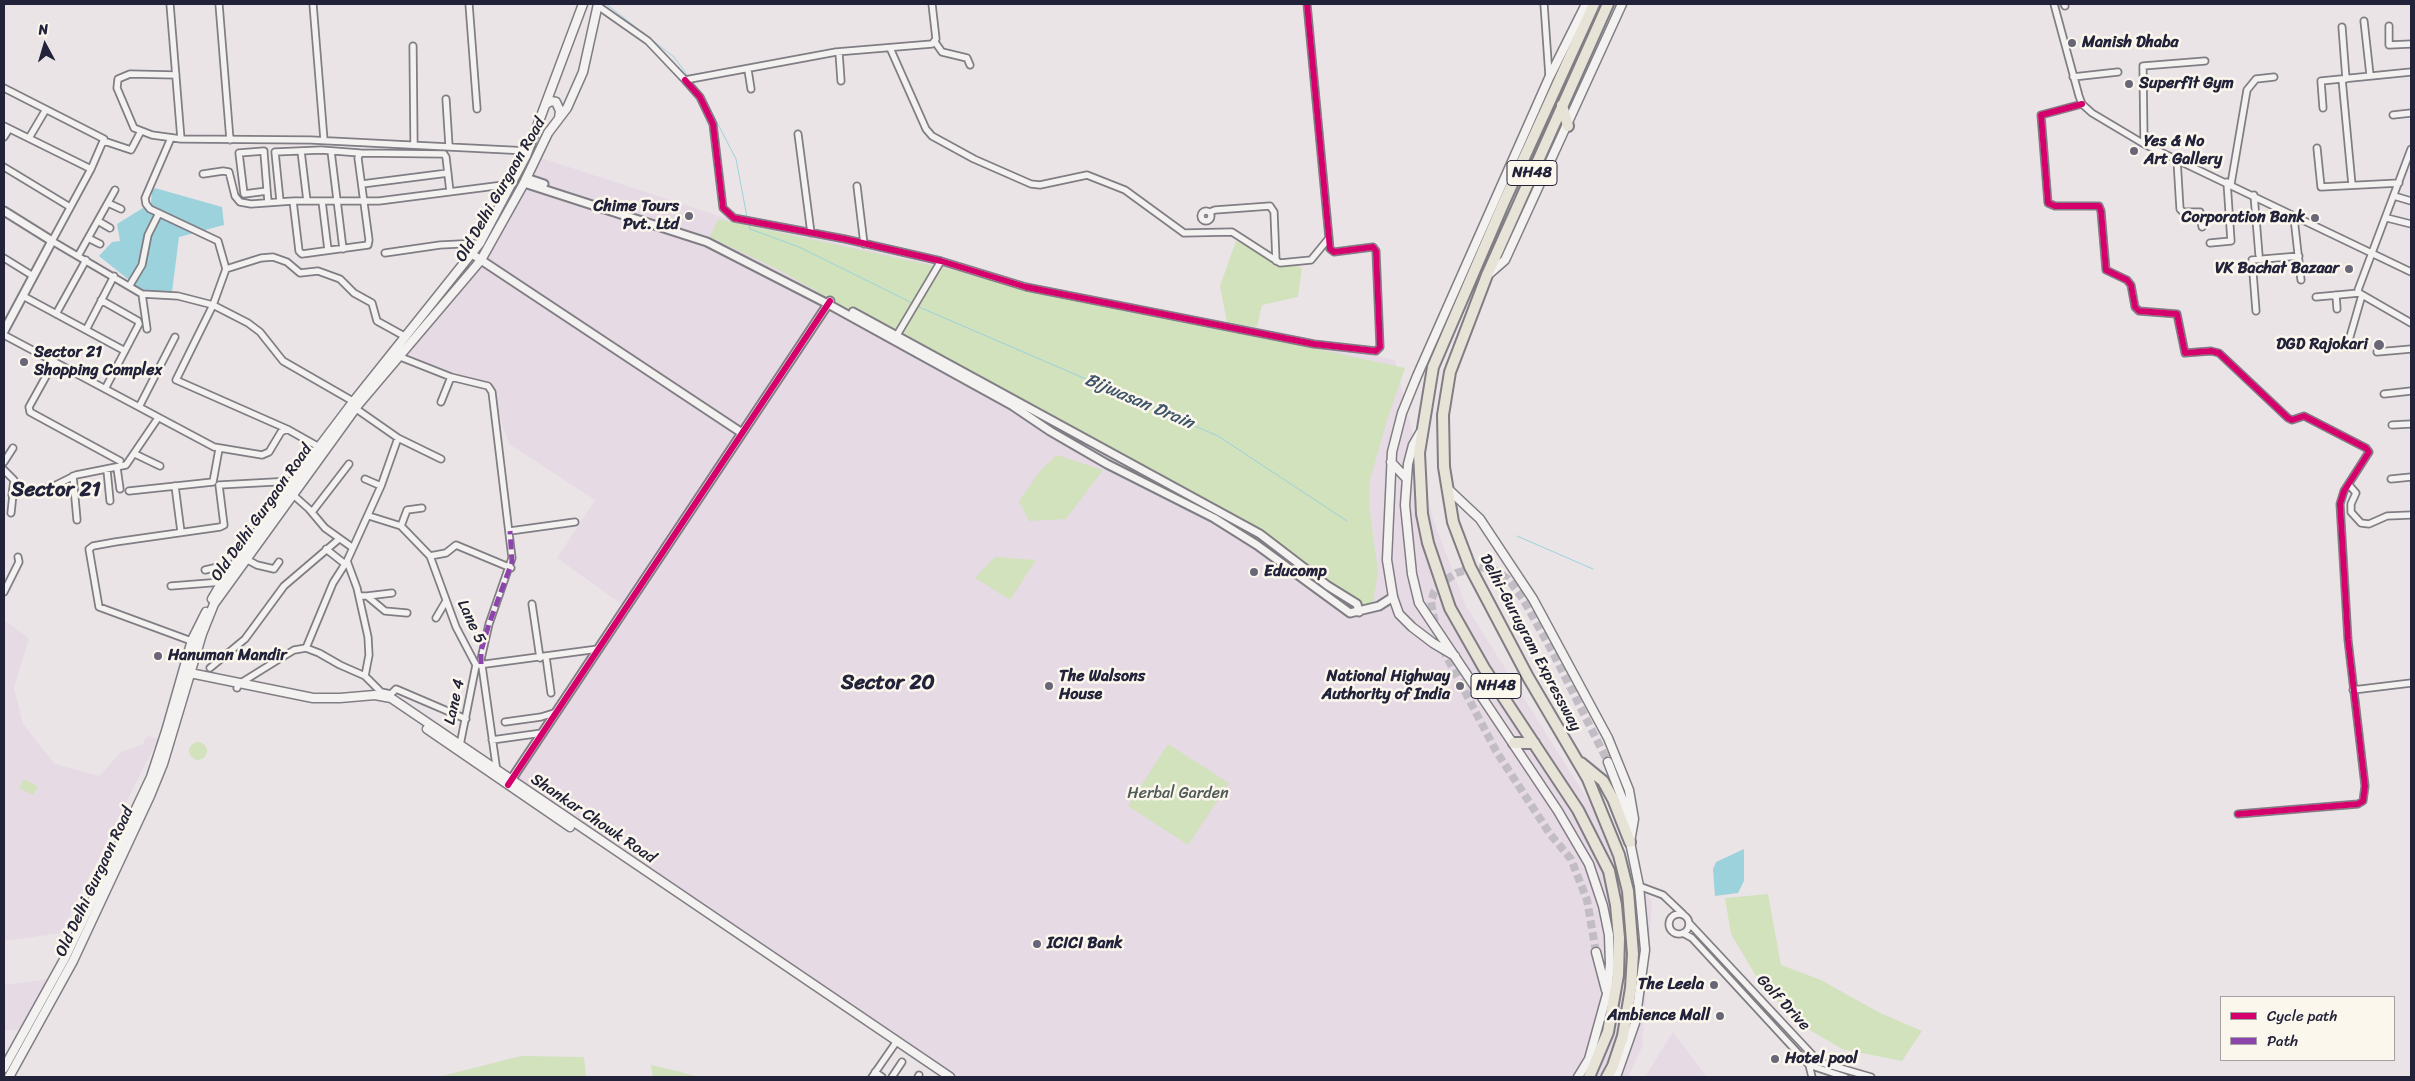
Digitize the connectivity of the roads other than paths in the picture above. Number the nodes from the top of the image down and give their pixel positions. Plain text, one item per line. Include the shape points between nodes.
1 (170, 4) edge
2 (219, 4) edge
3 (313, 4) edge
4 (469, 4) edge
5 (584, 4) edge
6 (932, 4) edge
7 (1307, 4) edge
8 (1544, 4) edge
9 (1586, 4) edge
10 (1594, 4) edge
11 (1608, 4) edge
12 (1622, 4) edge
13 (2054, 4) edge
14 (598, 5) edge
15 (2364, 21) dead end
16 (2389, 26) dead end
17 (2342, 27) dead end
18 (935, 42) junction
19 (2411, 44) edge
20 (413, 46) dead end
21 (890, 48) junction
22 (839, 52) junction
23 (2205, 61) dead end
24 (970, 64) dead end
25 (748, 70) junction
26 (2118, 72) dead end
27 (2411, 72) edge
28 (176, 75) junction
29 (2370, 75) junction
30 (2073, 77) junction
31 (2274, 77) dead end
32 (1549, 78) junction
33 (2344, 79) junction
34 (685, 80) junction
35 (841, 81) dead end
36 (4, 88) edge
37 (751, 89) dead end
38 (446, 99) dead end
39 (546, 104) junction
40 (2082, 104) junction
41 (1562, 105) junction
42 (2322, 108) dead end
43 (477, 109) dead end
44 (46, 111) junction
45 (2411, 113) edge
46 (2393, 115) dead end
47 (559, 119) junction
48 (1568, 126) junction
49 (6, 127) edge
50 (141, 131) junction
51 (798, 134) dead end
52 (4, 137) edge
53 (29, 138) junction
54 (171, 138) junction
55 (180, 139) junction
56 (230, 140) junction
57 (324, 140) junction
58 (104, 141) junction
59 (414, 144) junction
60 (2144, 144) junction
61 (449, 146) junction
62 (2317, 148) dead end
63 (331, 150) junction
64 (2411, 150) edge
65 (301, 151) junction
66 (528, 152) junction
67 (360, 153) junction
68 (2177, 160) junction
69 (4, 167) edge
70 (91, 169) junction
71 (448, 173) junction
72 (203, 174) dead end
73 (525, 180) junction
74 (2229, 183) junction
75 (2399, 183) junction
76 (362, 184) junction
77 (511, 184) junction
78 (2352, 185) junction
79 (857, 186) dead end
80 (115, 190) dead end
81 (267, 191) junction
82 (450, 192) junction
83 (2254, 195) junction
84 (2394, 196) junction
85 (293, 201) junction
86 (308, 201) junction
87 (322, 201) junction
88 (336, 201) junction
89 (364, 201) junction
90 (2411, 201) edge
91 (268, 202) junction
92 (280, 202) junction
93 (108, 203) junction
94 (70, 207) junction
95 (121, 209) dead end
96 (4, 211) edge
97 (1210, 212) dead end
98 (159, 213) junction
99 (2294, 218) junction
100 (2387, 218) junction
101 (98, 221) junction
102 (2411, 224) edge
103 (2202, 227) dead end
104 (110, 228) dead end
105 (811, 233) junction
106 (88, 238) junction
107 (1329, 238) junction
108 (52, 240) junction
109 (480, 243) junction
110 (2210, 243) dead end
111 (100, 244) dead end
112 (864, 244) junction
113 (343, 249) junction
114 (328, 250) junction
115 (385, 253) dead end
116 (472, 254) junction
117 (2371, 254) junction
118 (2259, 255) dead end
119 (78, 256) junction
120 (2298, 256) junction
121 (4, 258) edge
122 (86, 260) junction
123 (481, 260) junction
124 (942, 261) junction
125 (1276, 261) junction
126 (226, 269) junction
127 (2411, 272) edge
128 (1487, 275) junction
129 (33, 276) junction
130 (114, 276) junction
131 (2301, 280) dead end
132 (130, 285) junction
133 (142, 294) junction
134 (2361, 294) junction
135 (2336, 295) junction
136 (22, 296) junction
137 (2316, 297) dead end
138 (101, 300) junction
139 (829, 302) junction
140 (213, 305) junction
141 (2337, 309) dead end
142 (2256, 310) dead end
143 (56, 314) junction
144 (146, 319) junction
145 (139, 322) junction
146 (2411, 323) edge
147 (148, 329) dead end
148 (86, 330) junction
149 (4, 331) edge
150 (4, 335) edge
151 (897, 335) junction
152 (406, 336) junction
153 (175, 337) dead end
154 (2347, 348) dead end
155 (2411, 349) edge
156 (125, 352) junction
157 (2378, 352) dead end
158 (396, 355) junction
159 (54, 362) junction
160 (451, 377) junction
161 (105, 389) junction
162 (2411, 391) edge
163 (2384, 394) dead end
164 (441, 402) dead end
165 (355, 405) junction
166 (139, 407) junction
167 (158, 418) junction
168 (2411, 424) edge
169 (2392, 425) dead end
170 (287, 430) junction
171 (1421, 432) junction
172 (742, 433) junction
173 (398, 438) junction
174 (319, 446) junction
175 (13, 448) dead end
176 (219, 449) junction
177 (135, 454) junction
178 (441, 459) dead end
179 (120, 461) dead end
180 (4, 462) edge
181 (1391, 462) junction
182 (349, 464) dead end
183 (160, 466) dead end
184 (117, 468) junction
185 (4, 470) edge
186 (107, 470) junction
187 (73, 476) junction
188 (2411, 477) edge
189 (1406, 478) junction
190 (365, 479) dead end
191 (2391, 479) dead end
192 (293, 481) junction
193 (2349, 485) junction
194 (175, 486) junction
195 (381, 486) junction
196 (1447, 488) junction
197 (120, 489) dead end
198 (130, 491) dead end
199 (289, 492) junction
200 (12, 495) junction
201 (110, 501) dead end
202 (422, 508) dead end
203 (312, 512) junction
204 (11, 514) dead end
205 (2411, 515) edge
206 (369, 516) junction
207 (78, 520) dead end
208 (576, 522) dead end
209 (401, 526) junction
210 (510, 531) junction
211 (181, 532) junction
212 (339, 540) junction
213 (353, 548) junction
214 (326, 549) junction
215 (430, 556) junction
216 (243, 557) junction
217 (18, 558) dead end
218 (279, 562) dead end
219 (346, 563) junction
220 (511, 568) junction
221 (205, 570) dead end
222 (228, 573) junction
223 (222, 582) junction
224 (171, 586) dead end
225 (4, 592) edge
226 (392, 593) dead end
227 (359, 596) junction
228 (367, 596) junction
229 (1393, 597) junction
230 (446, 601) junction
231 (532, 604) dead end
232 (1359, 612) junction
233 (407, 613) dead end
234 (436, 618) dead end
235 (195, 642) junction
236 (306, 648) junction
237 (598, 649) junction
238 (1455, 656) junction
239 (543, 657) junction
240 (478, 665) junction
241 (210, 668) dead end
242 (186, 674) junction
243 (365, 676) junction
244 (2411, 682) edge
245 (238, 686) junction
246 (2353, 690) junction
247 (550, 693) dead end
248 (556, 712) junction
249 (466, 718) junction
250 (505, 722) dead end
251 (543, 733) junction
252 (492, 740) junction
253 (1514, 743) junction
254 (1534, 743) junction
255 (460, 745) junction
256 (1578, 762) junction
257 (1608, 762) tunnel mouth
258 (497, 772) junction
259 (154, 778) junction
260 (510, 783) junction
261 (2238, 814) dead end
262 (1630, 842) junction
263 (1639, 886) junction
264 (1682, 914) junction
265 (1689, 923) junction
266 (1683, 933) junction
267 (1596, 952) tunnel mouth
268 (1607, 994) junction
269 (896, 1042) junction
270 (902, 1062) dead end
271 (1819, 1062) junction
272 (1809, 1065) junction
273 (4, 1068) edge
274 (1820, 1069) junction
275 (873, 1075) edge
276 (9, 1077) edge
277 (882, 1077) edge
278 (892, 1077) edge
279 (944, 1077) edge
280 (950, 1077) edge
281 (1578, 1077) edge
282 (1589, 1077) edge
283 (1607, 1077) edge
284 (1616, 1077) edge
285 (1812, 1077) edge
286 (1821, 1077) edge
287 (1845, 1077) edge
288 (1871, 1077) edge

1 - 28 street
2 - 56 street
3 - 57 street
4 - 43 street
5 - 39 main road, Old Delhi Gurgaon Road
6 - 18 street
7 - 107 street
8 - 32 street
9 - 32 main road
10 - 171 highway, NH48 via 1450,325 1434,367
11 - 41 highway, Delhi-Gurugram Expressway / NH48
12 - 48 main road
13 - 30 street
14 - 34 street via 648,42
14 - 47 main road, Old Delhi Gurgaon Road via 582,72
15 - 29 street
16 - 19 street via 2390,45
17 - 33 street
18 - 21 street
18 - 24 street via 942,52 967,58
20 - 59 street
21 - 22 street
21 - 125 street via 926,129 935,138 1031,184 1040,185 1082,174 1093,176 1130,193 1184,233 1232,232
22 - 25 street
22 - 35 street
23 - 60 street via 2143,66
25 - 34 street
25 - 37 street
26 - 30 street
27 - 29 street
28 - 50 street via 125,75 116,81 132,126
28 - 55 street
29 - 33 street
30 - 40 street
31 - 74 street via 2256,78 2248,86
32 - 181 main road via 1416,376 1402,412
33 - 42 street via 2321,81
33 - 78 street
34 - 105 street via 700,97 713,124 721,199 726,213 766,226
36 - 44 street
38 - 61 street
39 - 47 main road via 556,102
39 - 66 main road, Old Delhi Gurgaon Road
40 - 60 street
40 - 193 street via 2041,114 2048,203 2055,206 2099,206 2106,270 2131,285 2135,307 2139,311 2177,314 2184,352 2219,353 2288,418 2304,416 2366,448 2368,454
41 - 48 highway
41 - 128 highway, Delhi-Gurugram Expressway / NH48
44 - 53 street
44 - 58 street via 102,137
45 - 46 street
47 - 73 main road, Old Delhi Gurgaon Road via 548,133
48 - 128 main road via 1505,260
49 - 52 street
49 - 53 street
50 - 54 street
50 - 58 street via 131,150
51 - 105 street
53 - 70 street
54 - 55 street
54 - 98 street via 145,198 147,207
55 - 56 street
56 - 57 street
57 - 59 street
58 - 70 street
59 - 61 street
60 - 68 street
61 - 66 street
62 - 78 street via 2321,186
63 - 65 street
63 - 67 street
63 - 88 street
64 - 75 street
65 - 86 street
65 - 92 street via 275,152
66 - 77 main road, Old Delhi Gurgaon Road
67 - 71 street via 444,154
67 - 76 street
68 - 74 street
68 - 103 street via 2180,209 2183,212 2200,212
69 - 94 street
70 - 94 street
71 - 76 street
71 - 82 street
72 - 91 street via 226,171 240,202
73 - 123 main road, Old Delhi Gurgaon Road
73 - 139 street via 703,236
74 - 83 street
74 - 110 street via 2232,241
75 - 78 street
75 - 84 street
76 - 89 street
77 - 82 street
77 - 109 main road, Old Delhi Gurgaon Road
79 - 112 street
80 - 93 street
81 - 81 street via 244,194 239,153 264,151
81 - 91 street
82 - 89 street
83 - 99 street
83 - 118 street
84 - 90 street
84 - 100 street
85 - 86 street
85 - 92 street
85 - 114 street via 299,253
86 - 87 street
87 - 88 street
87 - 114 street
88 - 89 street
88 - 113 street
89 - 113 street via 369,242 365,246
91 - 92 street
93 - 95 street
93 - 101 street
94 - 108 street
96 - 108 street
97 - 125 street via 1270,206 1274,212
98 - 126 street via 218,241
98 - 132 street via 148,235 142,265
99 - 117 street
99 - 120 street
100 - 102 street
100 - 117 street
101 - 104 street
101 - 106 street
105 - 112 street
106 - 111 street
106 - 119 street
107 - 124 street via 1332,251 1375,248 1380,347 1376,351 1306,342 1026,287
107 - 125 street via 1311,260
108 - 119 street
108 - 129 street
109 - 115 street
109 - 116 main road, Old Delhi Gurgaon Road
112 - 124 street
113 - 114 street
116 - 123 street
116 - 152 main road, Old Delhi Gurgaon Road
117 - 127 street
117 - 134 street via 2358,290
119 - 122 street
120 - 131 street
120 - 142 street via 2252,260
121 - 129 street
122 - 130 street
122 - 143 street
123 - 158 main road, Old Delhi Gurgaon Road
123 - 172 street
124 - 151 street
126 - 140 street
126 - 152 street via 273,257 287,262 300,273 318,271 340,279 354,293 372,303 377,320
128 - 196 highway, Delhi-Gurugram Expressway / NH48 via 1450,372 1443,415
129 - 136 street
130 - 132 street
130 - 138 street
132 - 133 street
133 - 140 street via 178,296
133 - 144 street
134 - 135 street
134 - 146 street
134 - 154 street
135 - 137 street
135 - 141 street
136 - 143 street
136 - 149 street
138 - 145 street
138 - 148 street
139 - 151 street
139 - 172 street
139 - 232 street via 1013,406 1107,464 1214,518 1350,613
140 - 165 street via 254,327 283,361
140 - 170 street via 176,380
143 - 148 street
144 - 145 street
144 - 147 street
145 - 156 street
148 - 156 street
150 - 159 street
151 - 232 street via 1260,534 1353,601 1359,606
152 - 158 main road, Old Delhi Gurgaon Road
153 - 166 street
155 - 157 street
156 - 161 street
158 - 160 street
158 - 165 main road, Old Delhi Gurgaon Road
159 - 161 street
159 - 179 street via 29,407 30,412
160 - 164 street
160 - 210 street via 488,386 492,392
161 - 166 street
162 - 163 street
165 - 173 street
165 - 174 main road, Old Delhi Gurgaon Road
165 - 199 main road, Old Delhi Gurgaon Road
166 - 167 street
167 - 176 street
167 - 177 street
168 - 169 street
170 - 174 street
170 - 176 street via 281,432 266,454
171 - 189 main road via 1412,446
171 - 254 highway, NH48 via 1419,491 1422,514 1428,543 1450,608 1484,668
172 - 237 street
173 - 178 street
173 - 195 street
174 - 192 main road, Old Delhi Gurgaon Road
175 - 180 street
176 - 194 street via 213,482
177 - 183 street
177 - 184 street via 130,463
181 - 189 main road
181 - 229 main road via 1388,553
182 - 203 street
184 - 186 street
184 - 197 street
185 - 200 street via 14,480
186 - 187 street
186 - 201 street
187 - 200 street via 52,487
187 - 207 street
188 - 191 street
189 - 238 main road via 1409,550 1419,603
190 - 195 street
192 - 199 main road, Old Delhi Gurgaon Road
192 - 211 street via 220,485 223,526
193 - 205 street via 2356,493 2351,512 2361,522 2370,524 2387,516
193 - 246 street via 2340,504
194 - 198 street
194 - 211 street
195 - 206 street
196 - 256 highway, Delhi-Gurugram Expressway / NH48 via 1453,522 1470,567 1502,630
196 - 262 main road via 1480,519 1500,546 1533,599 1608,738 1633,807
199 - 203 street
199 - 216 main road, Old Delhi Gurgaon Road
200 - 204 street
202 - 209 street via 407,510
203 - 212 street
206 - 209 street, Lane 5
206 - 213 street
208 - 210 street
209 - 215 street, Lane 5
210 - 220 street
211 - 235 street via 93,546 89,552 99,607
212 - 213 street
212 - 214 street
213 - 219 street
214 - 219 street
214 - 241 street via 278,593 246,639
215 - 220 street via 446,553 456,545
215 - 230 street, Lane 5
216 - 218 street via 274,569
216 - 222 main road, Old Delhi Gurgaon Road
216 - 235 main road, Old Delhi Gurgaon Road
217 - 225 street
219 - 227 street
219 - 236 street via 333,583
220 - 240 street, Lane 4 via 489,624
221 - 222 street via 218,568
222 - 223 main road, Old Delhi Gurgaon Road
223 - 224 street
223 - 235 main road, Old Delhi Gurgaon Road
226 - 228 street
227 - 228 street
227 - 243 street via 370,647
228 - 233 street via 385,611
229 - 232 street via 1379,606
229 - 238 main road via 1399,614 1412,627
230 - 234 street
230 - 240 street, Lane 5
231 - 239 street
235 - 242 main road, Old Delhi Gurgaon Road
236 - 243 street
236 - 245 street via 294,650
237 - 239 street
237 - 248 street
238 - 253 main road
239 - 240 street
239 - 247 street
240 - 249 street, Lane 4
240 - 252 street, Lane 5
242 - 245 main road, Shankar Chowk Road
242 - 259 main road, Old Delhi Gurgaon Road
243 - 249 street via 381,692 391,694 396,689
244 - 246 street
245 - 255 main road, Shankar Chowk Road via 313,698 383,695
245 - 260 main road, Shankar Chowk Road via 313,703 385,701
246 - 261 street via 2365,786 2363,801
248 - 250 street
248 - 251 street
249 - 255 street, Lane 4
251 - 252 street
251 - 260 street
252 - 258 street, Lane 5
253 - 254 highway
253 - 268 main road via 1580,848 1597,882 1609,936
254 - 282 highway, NH48 via 1578,810 1610,871 1616,905 1618,975 1608,1032
255 - 258 main road, Shankar Chowk Road
256 - 262 highway via 1603,781
256 - 283 highway, Delhi-Gurugram Expressway / NH48 via 1619,855 1628,891 1633,954 1631,988 1623,1036
257 - 262 main road via 1626,812
258 - 260 main road, Shankar Chowk Road
259 - 273 main road, Old Delhi Gurgaon Road via 65,958
259 - 276 main road, Old Delhi Gurgaon Road via 73,961
260 - 269 main road, Shankar Chowk Road
262 - 263 main road
263 - 264 street via 1662,895
263 - 284 main road via 1645,950 1635,1022
264 - 265 street
264 - 266 street via 1672,917 1669,925 1674,932
265 - 266 street
265 - 271 street, Golf Drive
266 - 272 street, Golf Drive via 1692,938
267 - 268 main road
268 - 281 main road via 1589,1059
269 - 275 street
269 - 279 main road, Shankar Chowk Road
269 - 280 main road, Shankar Chowk Road
270 - 278 street
271 - 274 street
271 - 288 street
272 - 274 street, Golf Drive
272 - 285 street
274 - 286 street
274 - 287 street, Golf Drive
275 - 277 street

